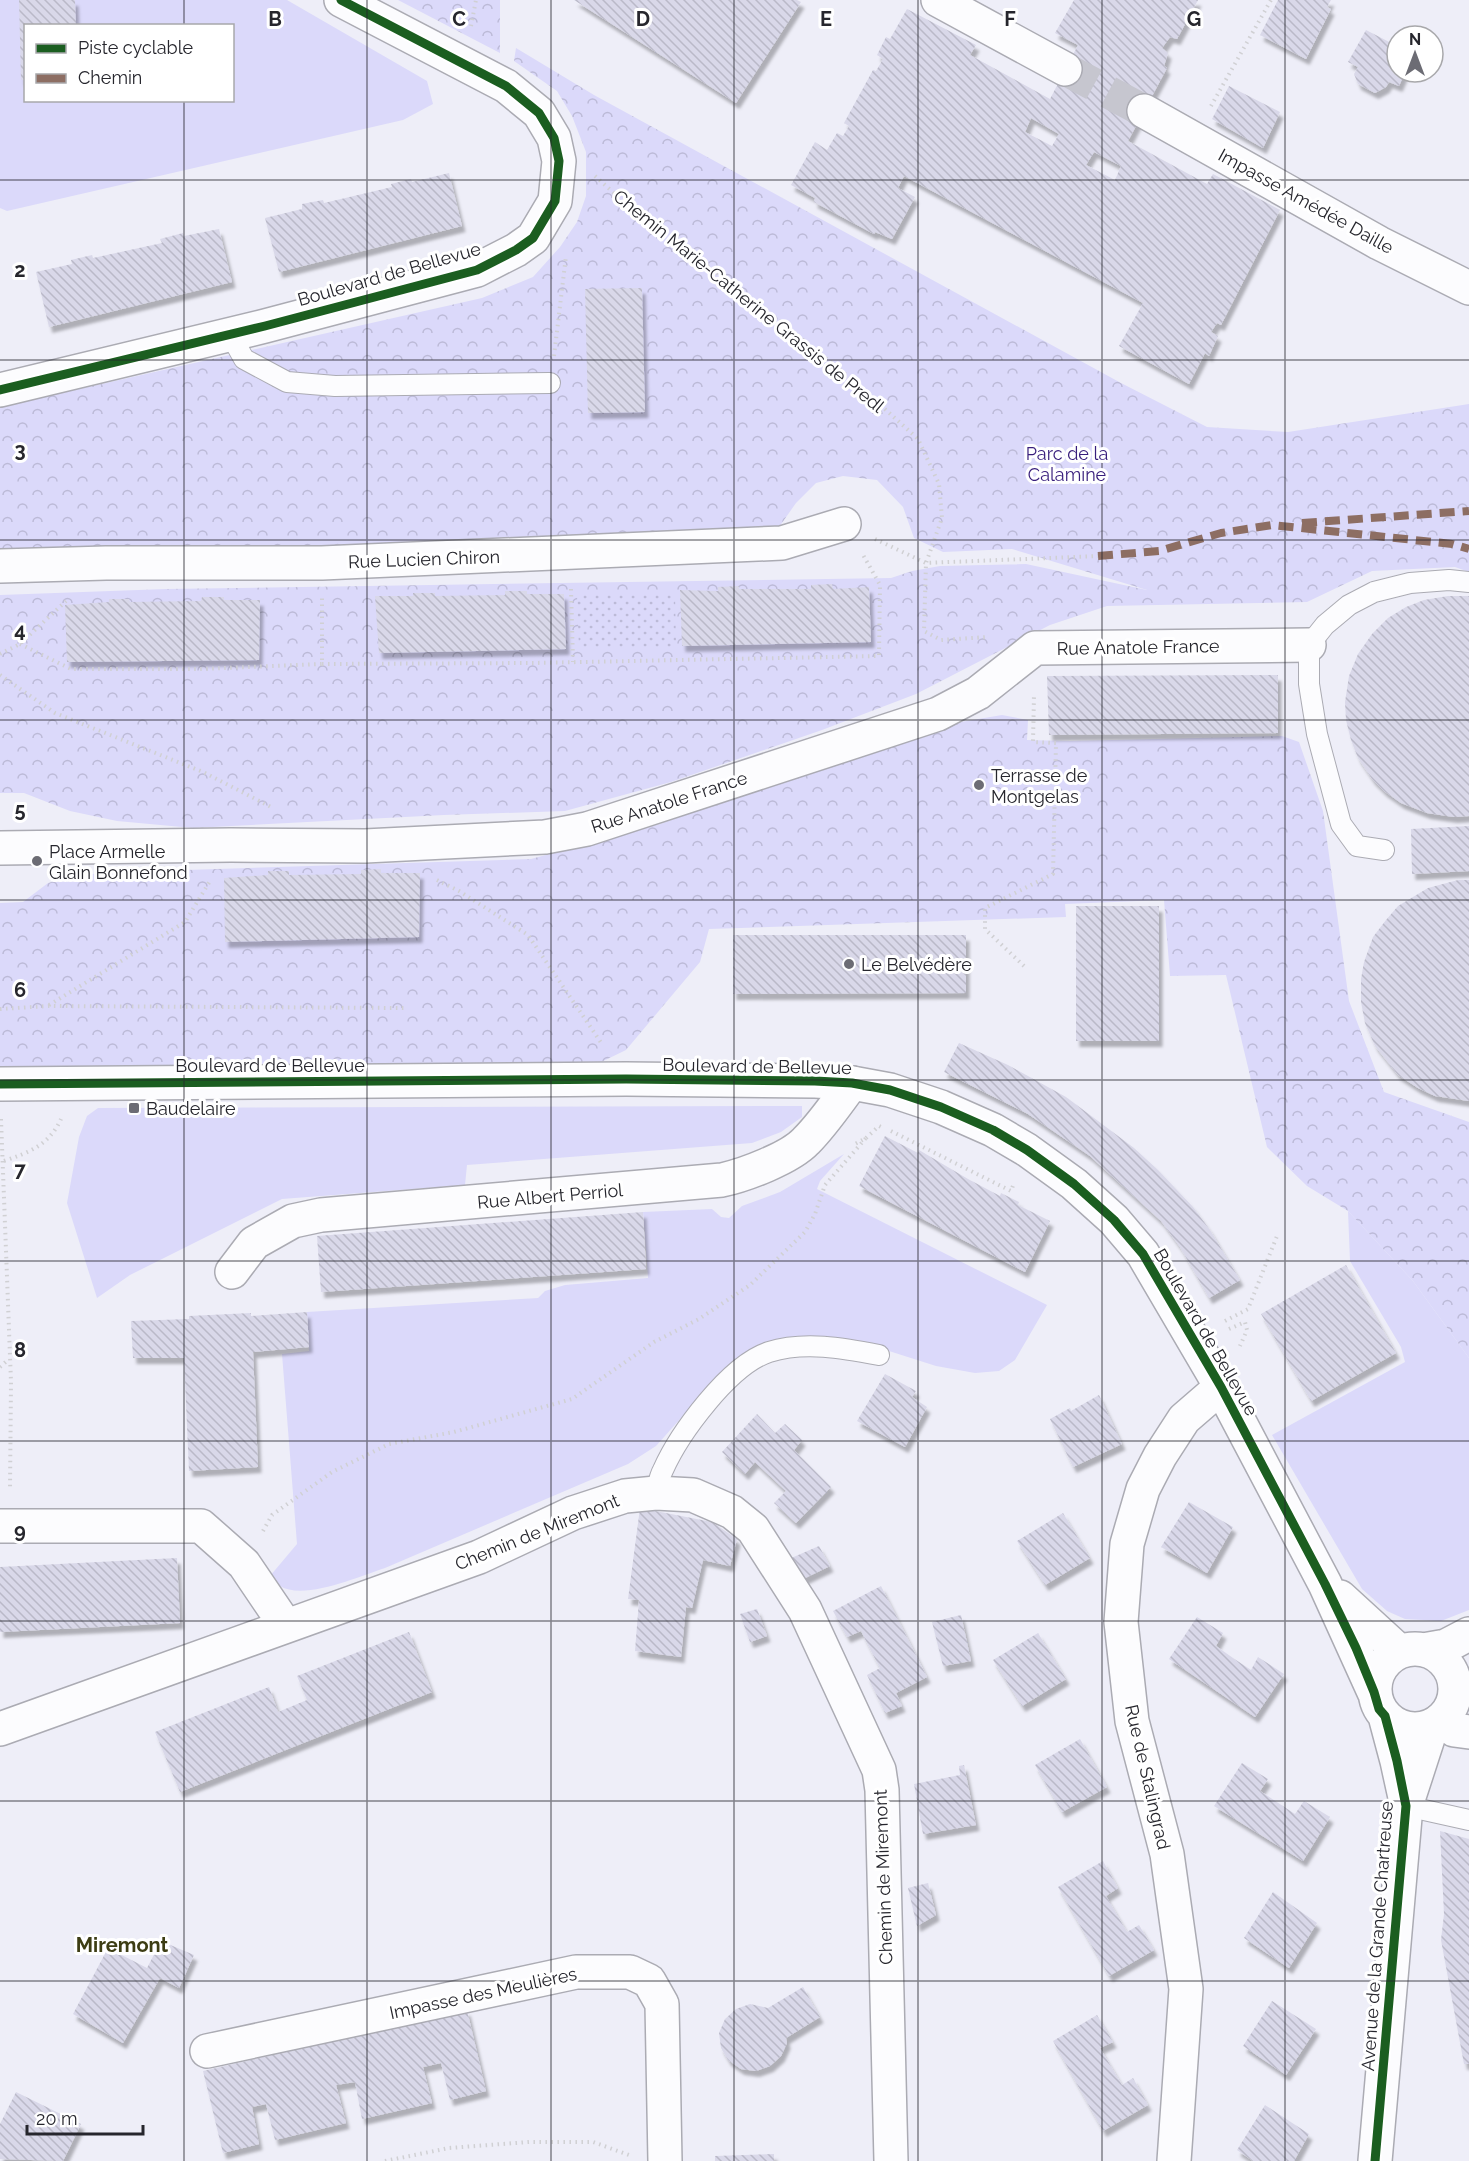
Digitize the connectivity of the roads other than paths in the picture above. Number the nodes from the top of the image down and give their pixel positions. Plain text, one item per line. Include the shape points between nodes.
1 (341, 0) edge
2 (938, 0) edge
3 (1065, 69) tunnel mouth
4 (1144, 111) tunnel mouth
5 (1469, 288) edge
6 (230, 334) junction
7 (550, 383) road end
8 (0, 390) edge
9 (844, 524) road end
10 (0, 566) edge
11 (1469, 582) edge
12 (1308, 645) junction
13 (0, 848) edge
14 (1384, 850) dead end
15 (852, 1083) junction
16 (0, 1084) edge
17 (232, 1272) dead end
18 (879, 1355) dead end
19 (1221, 1387) junction
20 (656, 1493) junction
21 (4, 1526) edge
22 (1325, 1584) junction
23 (286, 1626) junction
24 (1469, 1634) edge
25 (1411, 1651) junction
26 (1379, 1704) junction
27 (1453, 1709) edge
28 (0, 1729) edge
29 (1407, 1806) junction
30 (1469, 1820) edge
31 (207, 2051) dead end
32 (650, 2159) edge
33 (891, 2161) edge
34 (1174, 2161) edge
35 (1375, 2161) edge

1 - 6 street, Boulevard de Bellevue via 506,86 539,113 554,138 559,160 555,201 533,238 477,270
2 - 3 street
4 - 5 street, Impasse Amédée Daille via 1379,243
6 - 7 lane via 244,359 287,382 335,386
6 - 8 street, Boulevard de Bellevue
9 - 10 street, Rue Lucien Chiron via 782,543 322,563
11 - 12 lane via 1410,583 1374,592 1341,611
12 - 13 street, Rue Anatole France via 1035,648 978,693 938,714 587,830 545,837 365,846
12 - 14 lane via 1308,684 1317,734 1341,824 1357,846
15 - 16 street, Boulevard de Bellevue via 614,1079
15 - 17 street, Rue Albert Perriol via 804,1143 738,1176 321,1215 293,1221 254,1243
15 - 19 street, Boulevard de Bellevue via 890,1090 993,1130 1074,1184 1114,1220 1143,1254
18 - 20 lane via 849,1349 790,1348 748,1362 707,1402 678,1442
19 - 22 street, Boulevard de Bellevue
19 - 34 street, Rue de Stalingrad via 1184,1419 1143,1489 1127,1544 1121,1622 1132,1721 1167,1854 1186,1989
20 - 23 street, Chemin de Miremont via 625,1496 573,1513 479,1557
20 - 33 street, Chemin de Miremont via 693,1495 732,1512 753,1529 805,1610 879,1770
21 - 23 street via 201,1526 244,1564
22 - 25 street, Boulevard de Bellevue
22 - 26 street, Boulevard de Bellevue
23 - 28 street, Chemin de Miremont
24 - 25 street via 1446,1646
25 - 26 street via 1388,1658 1380,1668 1375,1679
25 - 27 street via 1435,1654 1445,1662 1455,1684
26 - 27 street via 1395,1724 1420,1729
26 - 29 street, Avenue de la Grande Chartreuse
27 - 29 street, Avenue de la Grande Chartreuse
29 - 30 lane
29 - 35 street, Avenue de la Grande Chartreuse
31 - 32 street, Impasse des Meulières via 576,1972 630,1972 649,1982 662,2004

